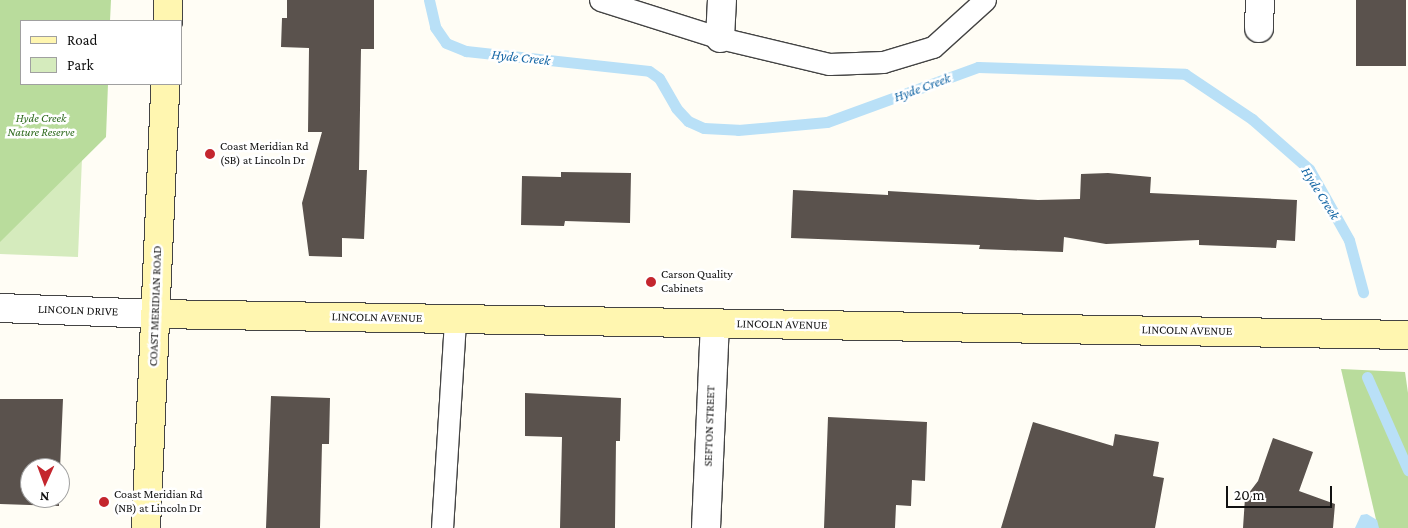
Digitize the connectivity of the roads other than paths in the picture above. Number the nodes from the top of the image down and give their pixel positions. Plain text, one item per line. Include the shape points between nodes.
1 (168, 0) edge
2 (600, 0) edge
3 (722, 0) edge
4 (985, 0) edge
5 (1260, 0) edge
6 (168, 20) edge
7 (1259, 28) dead end
8 (720, 38) junction
9 (165, 85) edge
10 (0, 308) edge
11 (156, 314) junction
12 (455, 319) junction
13 (714, 324) junction
14 (1408, 335) edge
15 (146, 528) edge
16 (442, 528) edge
17 (706, 528) edge

1 - 6 main road
2 - 8 lane
3 - 8 street
4 - 8 lane via 933,47 883,62 829,64
5 - 7 street
9 - 11 main road, COAST MERIDIAN ROAD
10 - 11 street, LINCOLN DRIVE
11 - 12 main road, LINCOLN AVENUE
11 - 15 main road, COAST MERIDIAN ROAD
12 - 13 main road, LINCOLN AVENUE
12 - 16 lane
13 - 14 main road, LINCOLN AVENUE
13 - 17 street, SEFTON STREET

